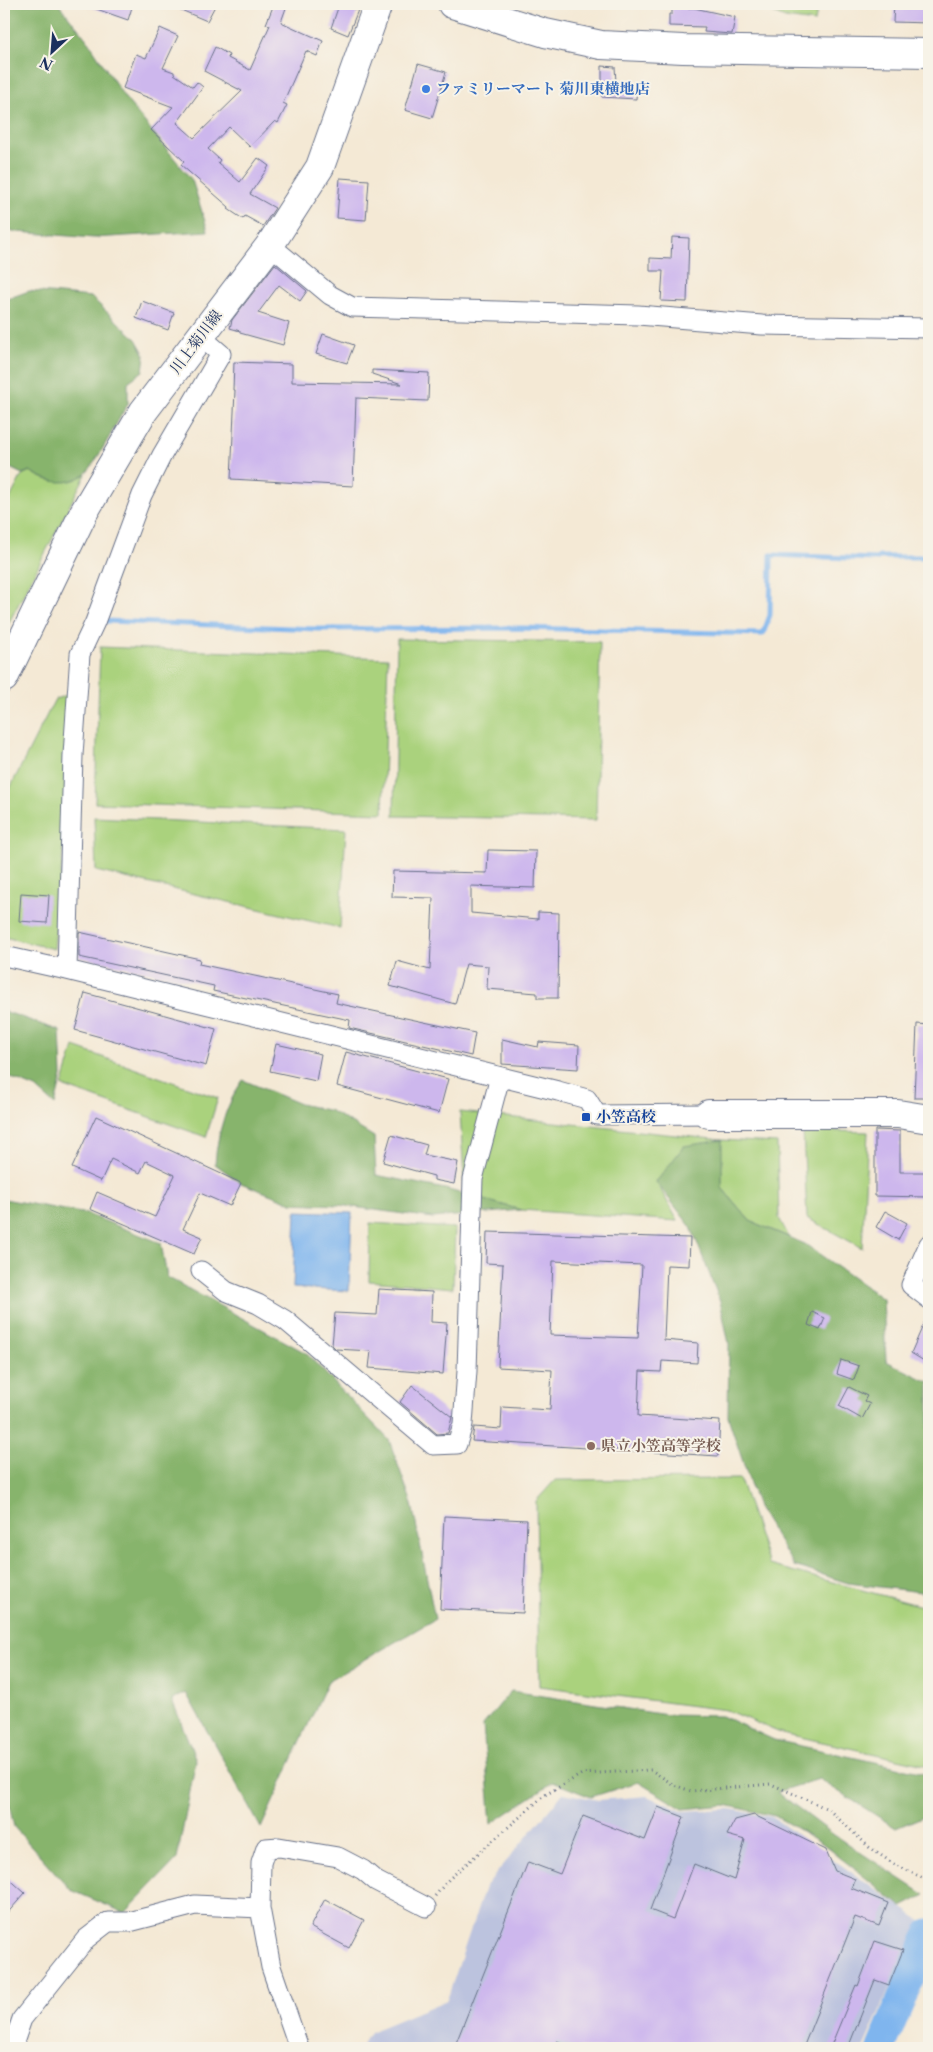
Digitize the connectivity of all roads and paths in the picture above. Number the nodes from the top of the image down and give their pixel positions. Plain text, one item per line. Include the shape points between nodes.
1 (378, 4) edge
2 (452, 4) edge
3 (929, 53) edge
4 (270, 245) junction
5 (929, 328) edge
6 (200, 336) junction
7 (4, 678) edge
8 (4, 956) edge
9 (67, 970) junction
10 (500, 1076) junction
11 (709, 1114) joint
12 (929, 1119) edge
13 (929, 1244) edge
14 (201, 1271) dead end
15 (929, 1298) edge
16 (929, 1881) edge
17 (426, 1907) joint
18 (260, 1908) junction
19 (12, 2048) edge
20 (299, 2048) edge

1 - 4 main road, 川上菊川線 via 320,167
2 - 3 main road via 545,33 601,45
4 - 5 street via 330,295 352,307 638,315 762,325
4 - 6 main road, 川上菊川線
6 - 7 main road, 川上菊川線 via 143,412 84,512
6 - 9 street via 221,354 142,495 80,654 73,755
8 - 9 street
9 - 10 street
10 - 11 street via 586,1099 597,1115
10 - 14 street via 473,1179 468,1371 463,1424 457,1444 433,1445 285,1320 226,1291
11 - 12 main road via 898,1114
13 - 15 street via 911,1285
16 - 17 path via 892,1863 869,1847 828,1809 772,1784 691,1791 674,1785 651,1770 582,1774 544,1795 449,1879
17 - 18 street via 338,1857 279,1847 266,1848 261,1863
18 - 19 street via 195,1905 129,1922 108,1922 86,1939 22,2020
18 - 20 street via 271,1967

